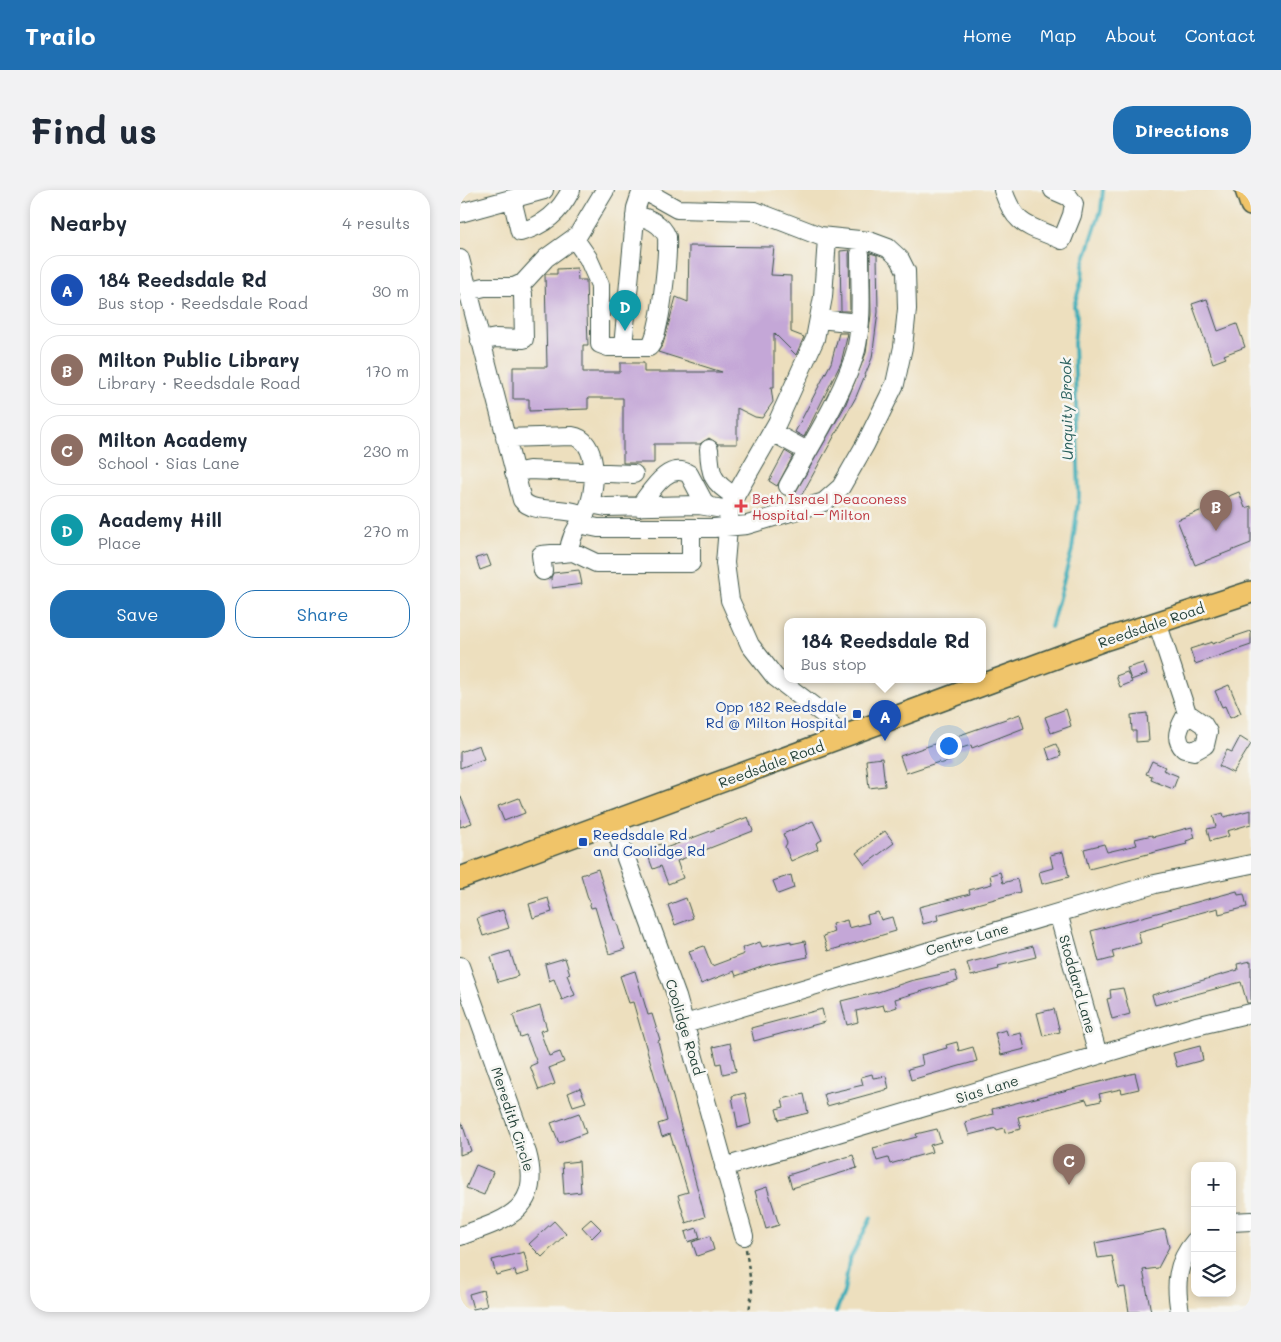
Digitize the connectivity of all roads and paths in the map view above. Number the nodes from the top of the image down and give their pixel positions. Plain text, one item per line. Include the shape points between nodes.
1 (544, 190) edge
2 (571, 190) edge
3 (604, 190) edge
4 (643, 190) edge
5 (1004, 190) edge
6 (1053, 190) edge
7 (1246, 190) edge
8 (512, 199) junction
9 (1251, 205) edge
10 (460, 212) edge
11 (635, 216) junction
12 (574, 238) junction
13 (827, 238) junction
14 (860, 248) junction
15 (460, 259) edge
16 (520, 285) junction
17 (468, 291) junction
18 (819, 319) junction
19 (859, 323) junction
20 (480, 341) junction
21 (623, 347) junction
22 (772, 432) junction
23 (505, 438) junction
24 (708, 449) dead end
25 (807, 451) junction
26 (593, 472) junction
27 (514, 473) junction
28 (634, 474) dead end
29 (706, 506) junction
30 (639, 507) junction
31 (730, 511) junction
32 (585, 514) junction
33 (780, 516) junction
34 (691, 528) junction
35 (570, 552) junction
36 (543, 571) dead end
37 (1251, 592) edge
38 (1157, 622) junction
39 (1187, 713) dead end
40 (838, 740) junction
41 (613, 823) junction
42 (1251, 864) edge
43 (460, 878) edge
44 (1058, 913) junction
45 (460, 966) edge
46 (1251, 1013) edge
47 (685, 1024) junction
48 (1098, 1056) junction
49 (724, 1167) junction
50 (1251, 1221) edge
51 (1236, 1222) edge
52 (460, 1236) edge
53 (744, 1236) joint
54 (1191, 1246) edge
55 (749, 1312) edge
56 (1180, 1312) edge

1 - 8 street
2 - 8 street via 547,222 520,232
3 - 12 street
4 - 11 street via 636,203
4 - 13 street via 676,209 750,210
5 - 6 street via 1016,218 1062,240 1074,204 1069,197
7 - 9 main road
8 - 10 street
11 - 21 street
11 - 21 street via 655,222 666,233 667,241 655,340 646,348
12 - 16 street via 546,258
12 - 21 street via 588,258 600,285 600,344
13 - 14 street
13 - 18 street
14 - 19 street
14 - 33 street via 874,242 888,248 905,267 906,318 898,376 865,445 837,492 819,504
15 - 17 street
16 - 17 street
16 - 20 street via 524,294 524,339
17 - 20 street
18 - 19 street
18 - 22 street via 807,359
19 - 25 street via 856,349 848,374
20 - 23 street
22 - 25 street
22 - 31 street
23 - 26 street via 578,437 589,449
23 - 27 street
24 - 31 street via 709,466
25 - 33 street via 787,488 780,505
26 - 27 street via 529,470
26 - 28 street
26 - 32 street
27 - 32 street via 527,505
29 - 30 street
29 - 30 street via 691,477 684,471 665,475
29 - 31 street
30 - 32 street via 606,507
31 - 33 street via 756,524
31 - 34 street
31 - 40 street via 725,563 727,586 746,638 775,677 826,716
32 - 34 street via 588,526 598,528
32 - 35 street via 573,533
34 - 35 street via 691,563 596,562
35 - 36 street via 541,556
37 - 38 main road, Reedsdale Road
38 - 39 street
38 - 40 main road, Reedsdale Road
40 - 41 main road, Reedsdale Road
41 - 43 main road, Reedsdale Road
41 - 47 street, Coolidge Road
42 - 44 street, Centre Lane via 1172,879
44 - 47 street, Centre Lane
44 - 48 street, Stoddard Lane
45 - 52 street, Meredith Circle via 532,1174 530,1191 515,1212 504,1220
46 - 48 street, Sias Lane
47 - 49 street, Coolidge Road
48 - 49 street, Sias Lane
49 - 53 street, Coolidge Road
50 - 51 street
53 - 55 path via 752,1291
54 - 56 street via 1178,1270 1176,1290

